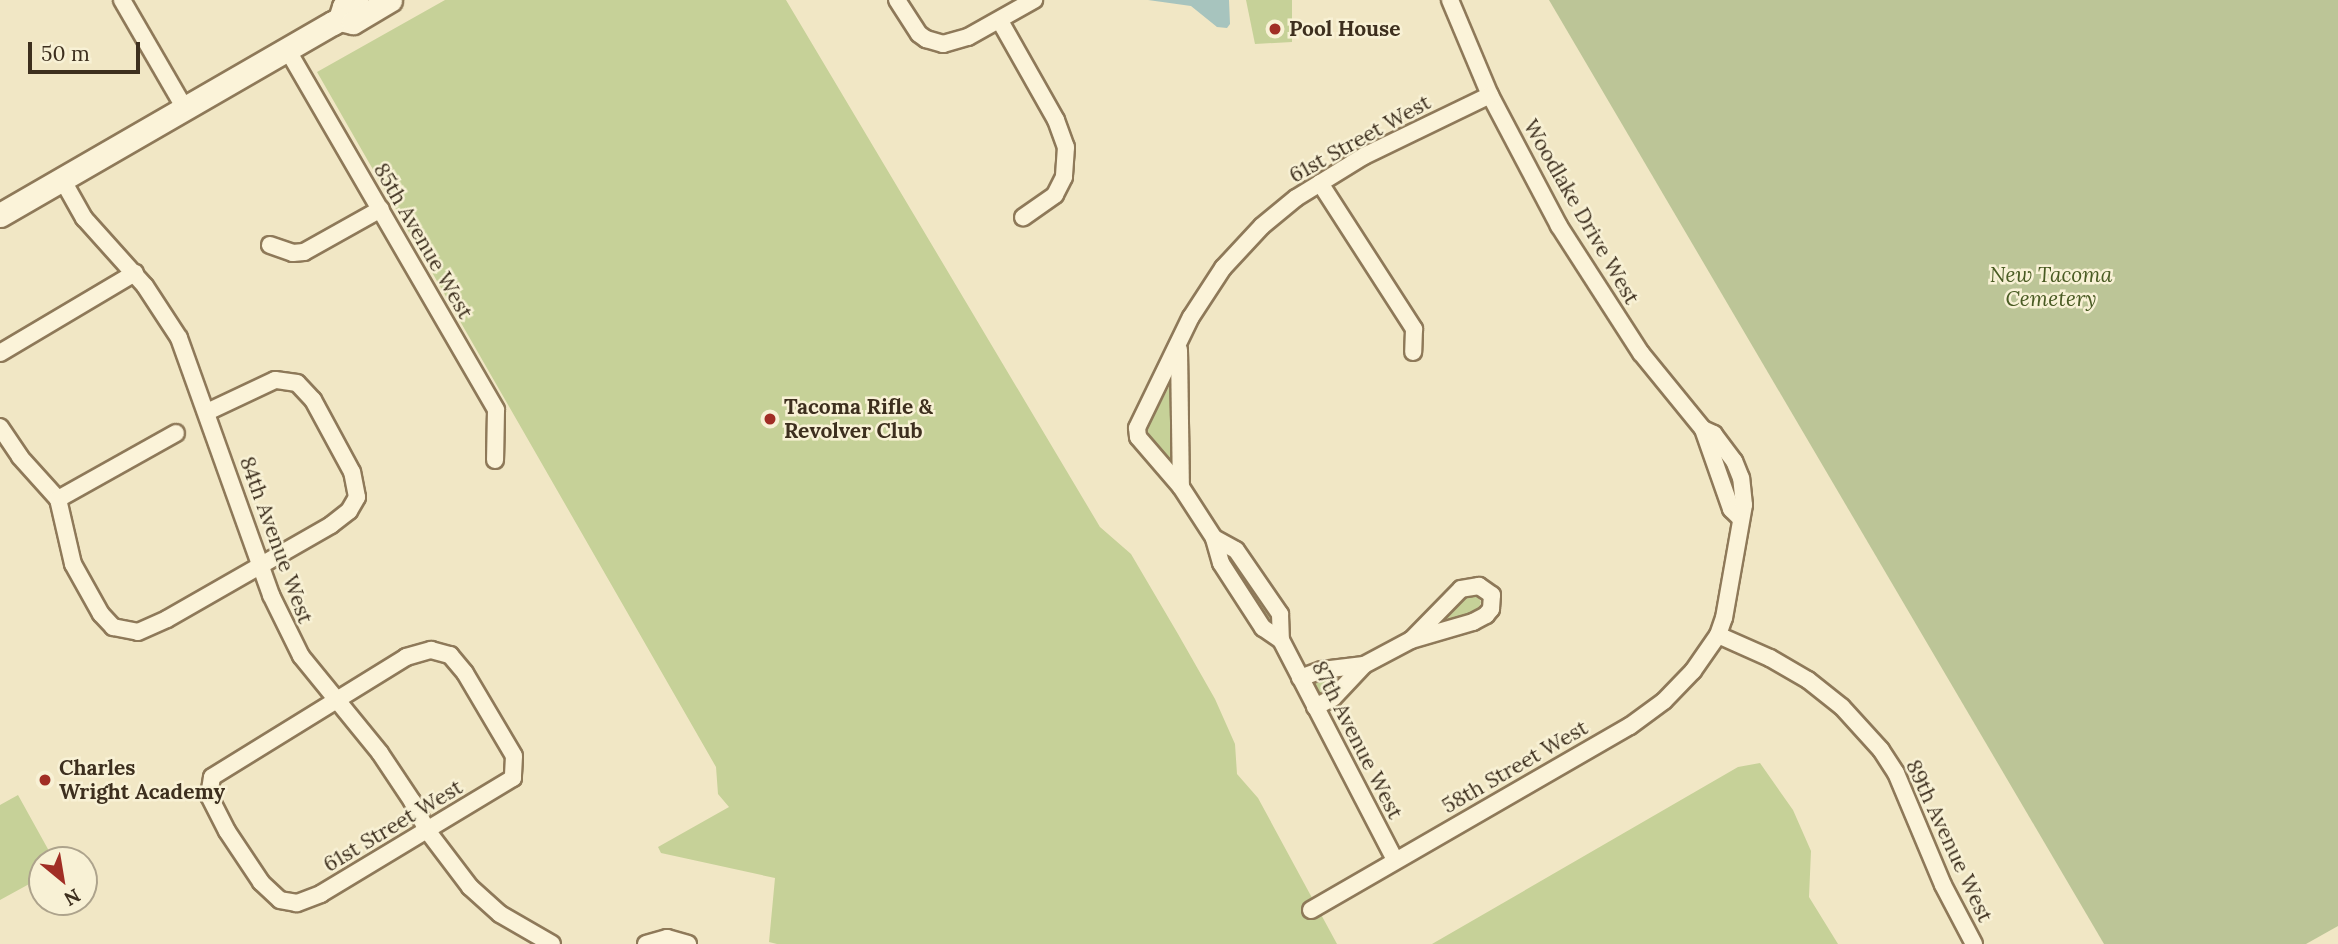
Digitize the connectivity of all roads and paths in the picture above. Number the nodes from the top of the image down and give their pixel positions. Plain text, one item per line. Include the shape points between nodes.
1 (122, 0) edge
2 (356, 0) edge
3 (390, 0) edge
4 (897, 0) edge
5 (1034, 0) edge
6 (1450, 0) edge
7 (340, 19) junction
8 (1000, 21) junction
9 (287, 49) junction
10 (1490, 94) junction
11 (184, 107) junction
12 (62, 179) junction
13 (1321, 183) junction
14 (381, 209) junction
15 (0, 215) edge
16 (1023, 217) dead end
17 (270, 245) dead end
18 (135, 273) junction
19 (1179, 343) junction
20 (1413, 352) dead end
21 (0, 353) edge
22 (1167, 370) joint
23 (207, 412) junction
24 (0, 427) edge
25 (176, 433) dead end
26 (495, 460) dead end
27 (1181, 487) junction
28 (58, 499) junction
29 (1214, 538) junction
30 (261, 564) junction
31 (1718, 635) junction
32 (1281, 639) junction
33 (1411, 640) junction
34 (1364, 665) junction
35 (1300, 678) junction
36 (337, 700) junction
37 (1315, 707) junction
38 (426, 829) junction
39 (1395, 860) junction
40 (1311, 910) dead end
41 (552, 944) edge
42 (646, 944) edge
43 (688, 944) edge
44 (1974, 944) edge

1 - 11 street
2 - 7 street via 344,7
3 - 7 street via 353,22
4 - 8 street via 919,34 935,43 952,43
5 - 8 street
6 - 10 street, Woodlake Drive West
7 - 9 street
8 - 16 street via 1056,120 1066,147 1064,177 1055,195
9 - 11 street
9 - 14 street, 85th Avenue West
10 - 13 street, 61st Street West via 1364,156
10 - 31 street, Woodlake Drive West via 1588,273 1641,352 1734,461 1744,495 1732,584
11 - 12 street
12 - 15 street
12 - 18 street, 84th Avenue West via 99,238
13 - 19 street, 61st Street West via 1281,210 1239,248 1191,317
13 - 20 street via 1414,330
14 - 17 street via 304,252
14 - 26 street, 85th Avenue West via 496,410
18 - 21 street
18 - 23 street, 84th Avenue West via 178,338
19 - 22 street, 61st Street West
19 - 27 street
22 - 27 street, 87th Avenue West via 1137,428 1138,438
23 - 30 street, 84th Avenue West
23 - 30 street via 268,383 293,381 319,410 352,472 358,493 352,507 337,521
24 - 28 street
25 - 28 street
27 - 29 street, 87th Avenue West
28 - 30 street via 76,569 113,627 131,632 146,629
29 - 32 street, 87th Avenue West via 1221,563 1263,628
29 - 32 street, 87th Avenue West via 1236,550 1258,578 1280,614
30 - 36 street, 84th Avenue West via 292,642
31 - 39 street, 58th Street West via 1693,671 1648,714
31 - 44 street, 89th Avenue West via 1808,680 1842,707 1881,750 1896,773 1943,886
32 - 35 street, 87th Avenue West
33 - 33 street via 1473,622 1491,609 1492,595 1479,586 1461,589
33 - 34 street
34 - 35 street
34 - 37 street via 1333,698
35 - 37 street, 87th Avenue West
36 - 38 street, 84th Avenue West via 380,753
36 - 38 street, 61st Street West via 423,651 450,655 465,673 514,756 514,776
36 - 38 street, 61st Street West via 219,770 210,784 212,803 227,831 272,894 298,903 321,894
37 - 39 street, 87th Avenue West
38 - 41 street, 84th Avenue West via 485,903
39 - 40 street, 58th Street West
42 - 43 street via 667,938

